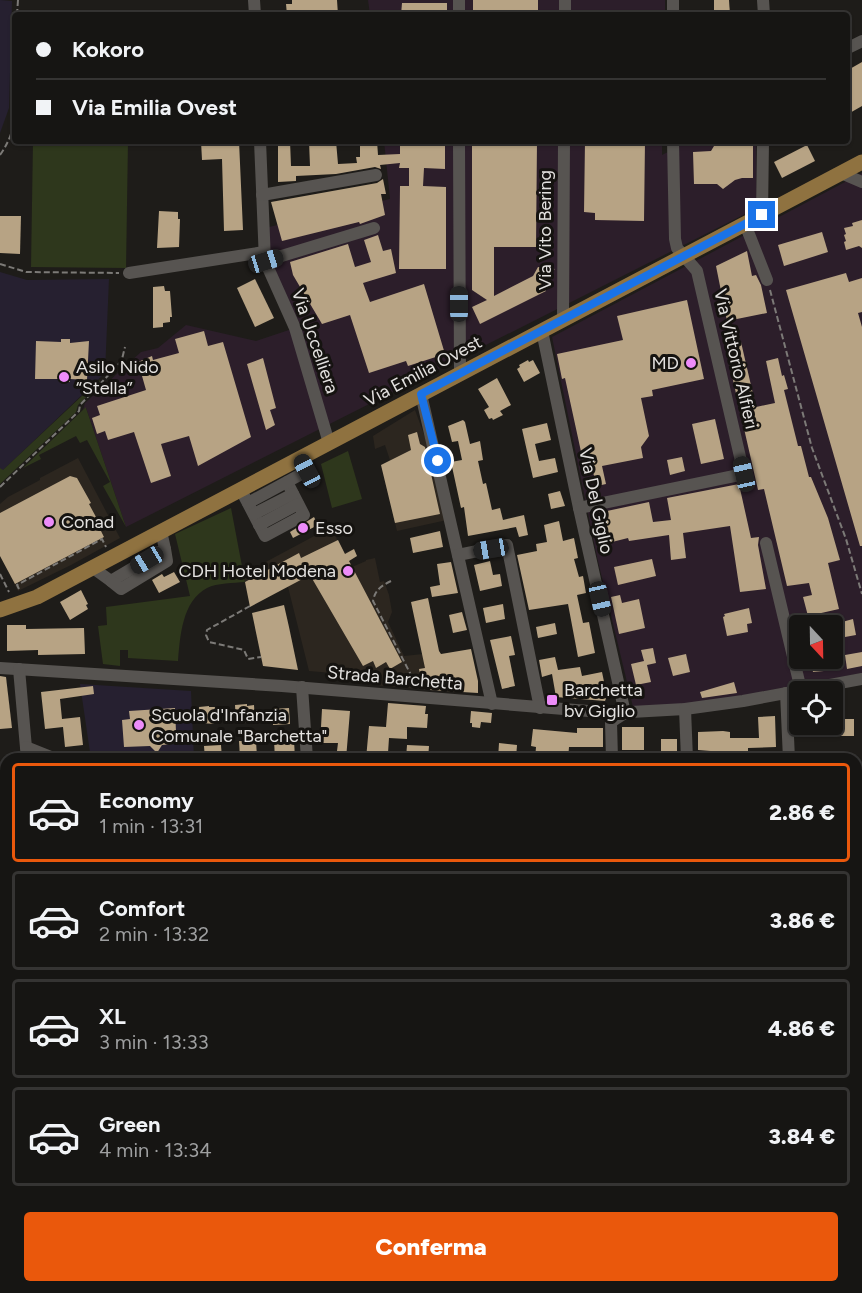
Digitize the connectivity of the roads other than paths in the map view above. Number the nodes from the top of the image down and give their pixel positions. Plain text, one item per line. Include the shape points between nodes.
1 (260, 144) edge
2 (459, 144) edge
3 (564, 144) edge
4 (674, 144) edge
5 (764, 144) edge
6 (862, 162) edge
7 (841, 173) junction
8 (376, 175) dead end
9 (862, 182) edge
10 (262, 195) junction
11 (762, 215) junction
12 (745, 224) junction
13 (374, 228) dead end
14 (684, 256) junction
15 (265, 257) junction
16 (129, 273) road end
17 (767, 280) road end
18 (563, 320) junction
19 (542, 331) junction
20 (460, 374) junction
21 (421, 394) junction
22 (329, 443) junction
23 (300, 458) junction
24 (292, 493) junction
25 (250, 508) junction
26 (579, 508) junction
27 (161, 531) junction
28 (766, 543) dead end
29 (458, 555) junction
30 (93, 568) junction
31 (7, 608) edge
32 (0, 668) edge
33 (20, 669) junction
34 (862, 679) edge
35 (799, 681) edge
36 (843, 682) edge
37 (302, 687) junction
38 (789, 692) edge
39 (786, 693) junction
40 (492, 704) junction
41 (540, 708) junction
42 (685, 709) junction
43 (625, 713) junction
44 (26, 753) edge
45 (307, 753) edge
46 (612, 753) edge
47 (687, 753) edge
48 (789, 753) edge

1 - 10 street, Via Uccelliera
2 - 20 street
3 - 18 street, Via Vito Bering
4 - 14 street, Via Vittorio Alfieri via 675,238
5 - 11 street
6 - 7 main road, Via Emilia Ovest
7 - 9 street
7 - 11 main road, Via Emilia Ovest
8 - 10 street
10 - 15 street, Via Uccelliera
11 - 12 main road, Via Emilia Ovest
12 - 14 main road, Via Emilia Ovest
12 - 17 street
13 - 15 street
14 - 18 main road, Via Emilia Ovest
14 - 26 street, Via Vittorio Alfieri via 697,271 744,474
15 - 16 street
15 - 22 street, Via Uccelliera via 295,328
18 - 19 main road, Via Emilia Ovest
19 - 20 main road, Via Emilia Ovest
19 - 26 street, Via Del Giglio
20 - 21 main road, Via Emilia Ovest
21 - 22 main road, Via Emilia Ovest
21 - 29 street
22 - 23 main road, Via Emilia Ovest
23 - 24 street via 307,471
23 - 25 main road, Via Emilia Ovest
24 - 25 street
24 - 25 street via 304,515 265,536
25 - 27 main road, Via Emilia Ovest
26 - 43 street, Via Del Giglio
27 - 30 main road, Via Emilia Ovest
27 - 30 street via 167,561 120,589
28 - 35 street
29 - 40 street
29 - 41 street via 507,545
30 - 31 main road, Via Emilia Ovest
32 - 33 street, Strada Barchetta
33 - 37 street, Strada Barchetta
33 - 44 street
34 - 36 street, Strada Barchetta
37 - 40 street, Strada Barchetta
37 - 45 street
38 - 39 street, Strada Barchetta
39 - 42 street, Strada Barchetta
39 - 48 street
40 - 41 street, Strada Barchetta
41 - 43 street, Strada Barchetta
42 - 43 street, Strada Barchetta
42 - 47 street
43 - 46 street via 611,722

